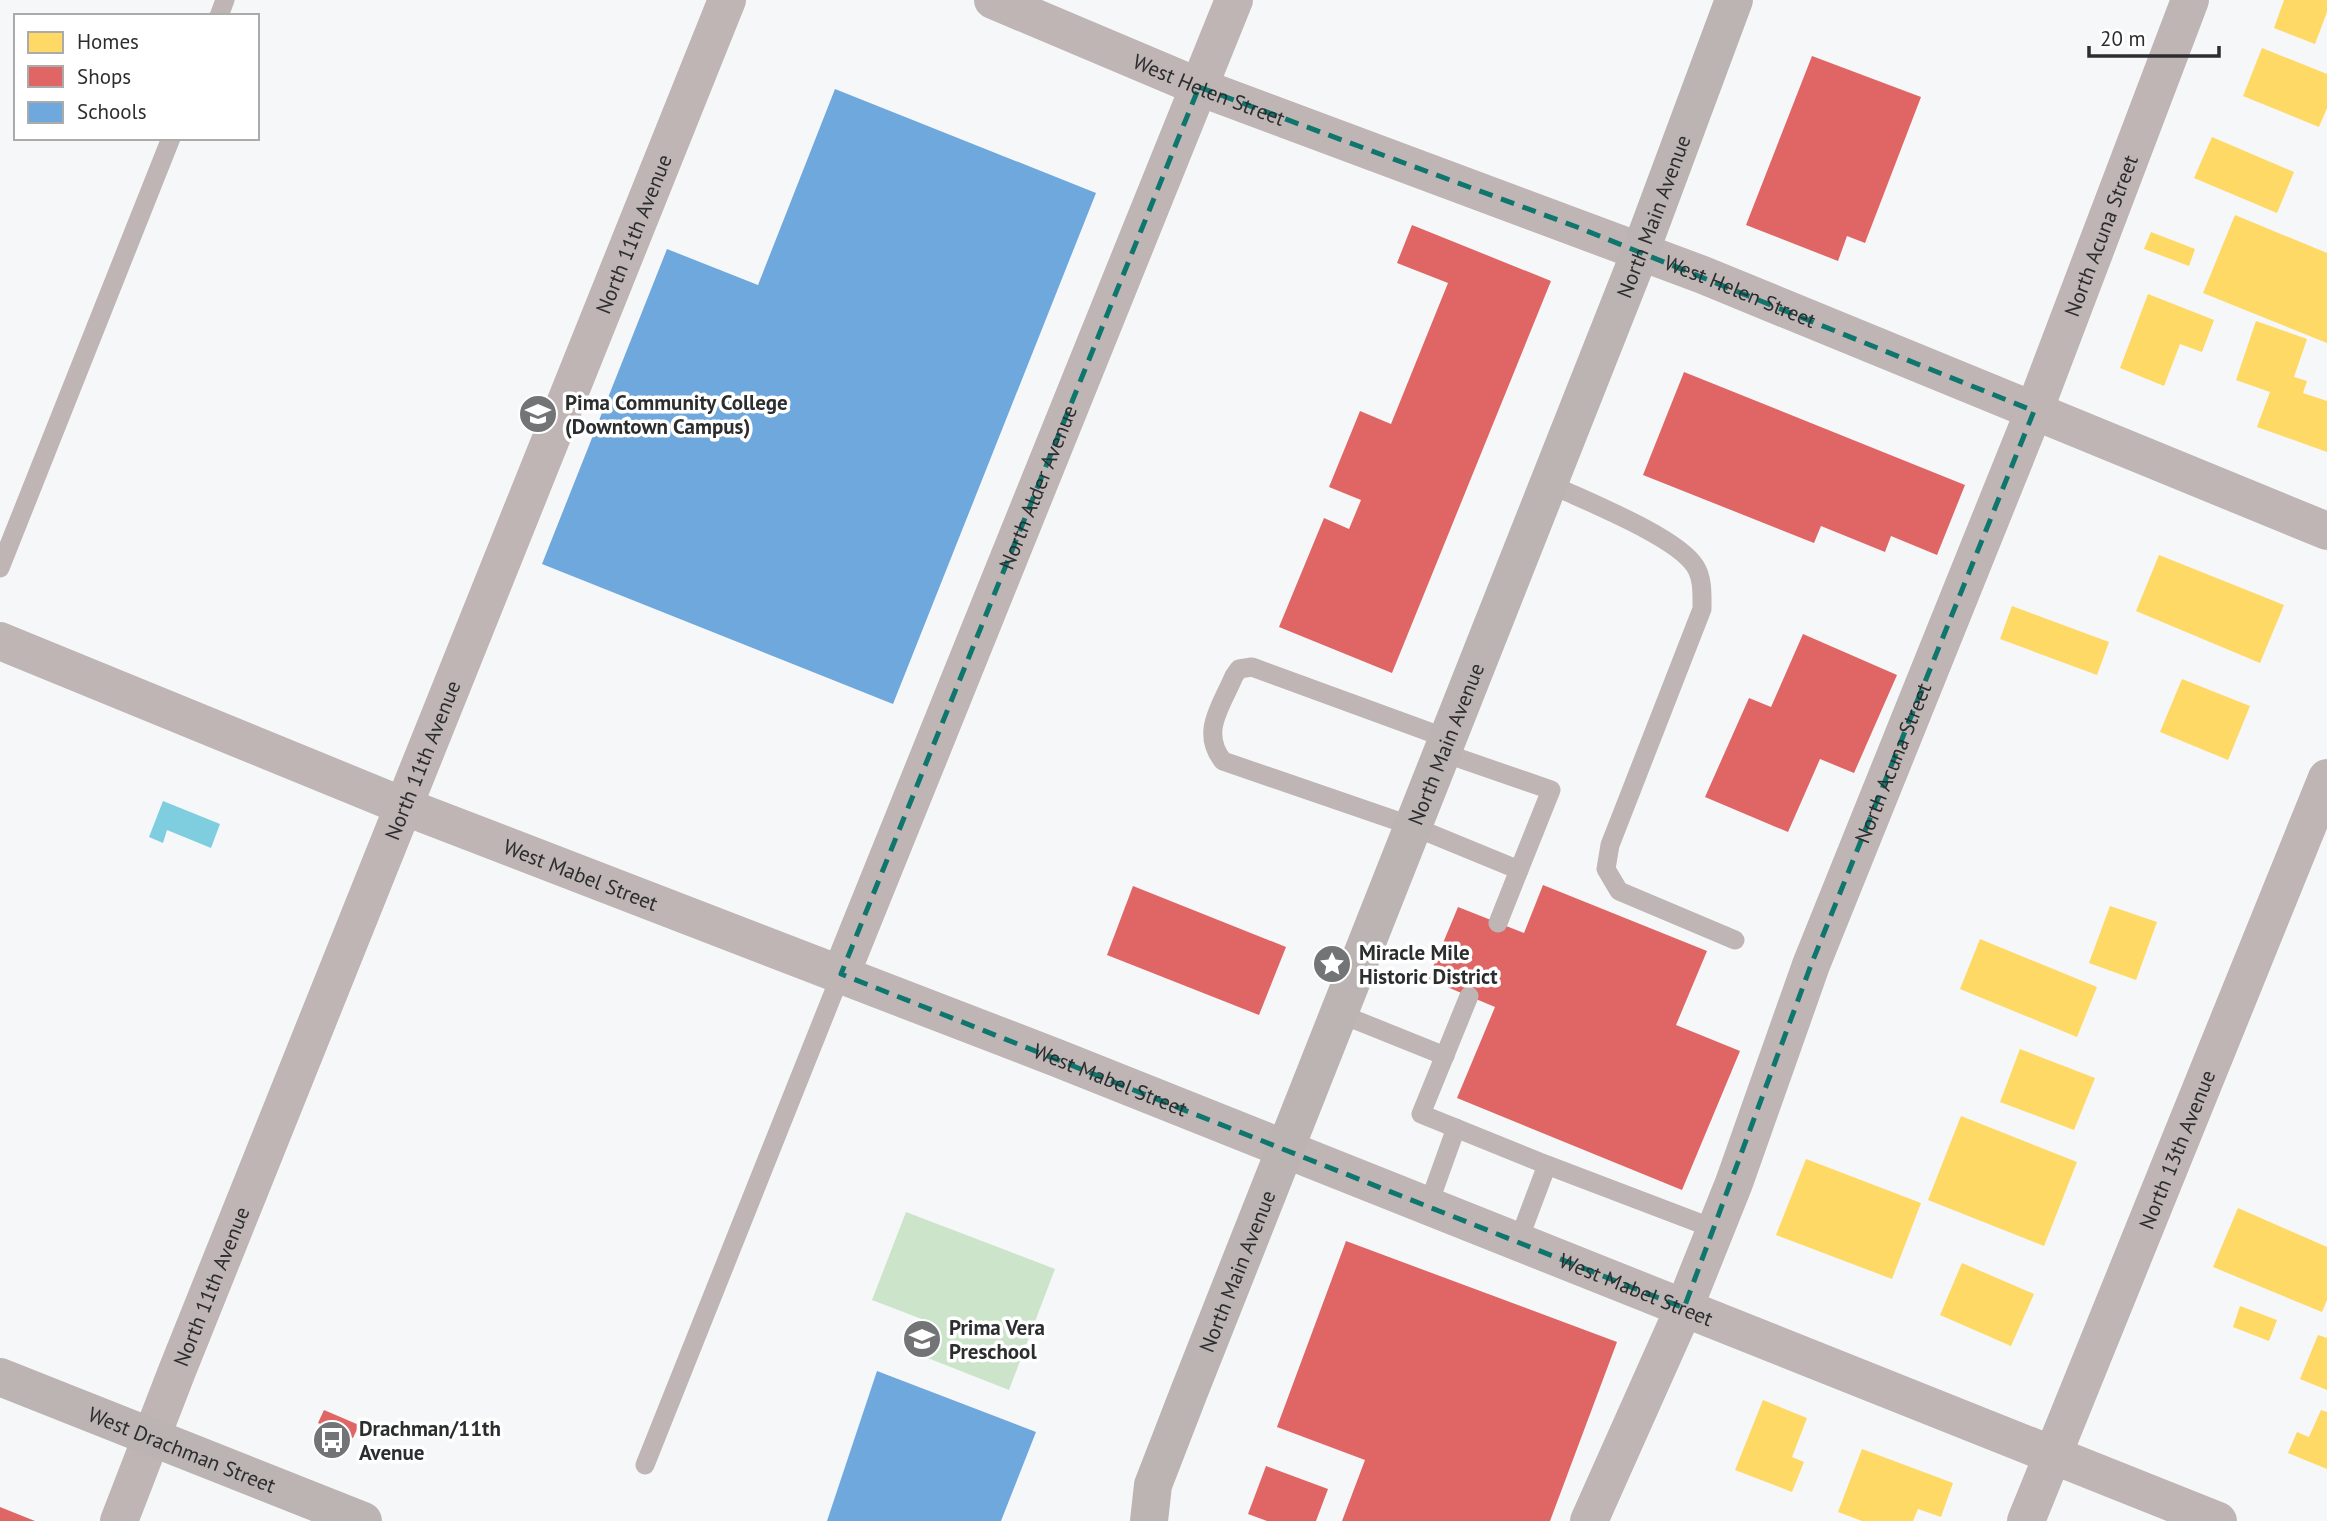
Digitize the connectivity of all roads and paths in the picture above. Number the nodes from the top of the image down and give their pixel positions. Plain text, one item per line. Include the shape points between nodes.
1 (727, 0) edge
2 (993, 0) edge
3 (1234, 0) edge
4 (1734, 0) edge
5 (2190, 0) edge
6 (1199, 87) junction
7 (169, 140) edge
8 (1641, 250) junction
9 (2034, 411) junction
10 (1548, 483) junction
11 (2327, 531) edge
12 (0, 568) edge
13 (0, 641) edge
14 (1444, 745) junction
15 (2327, 778) edge
16 (403, 806) junction
17 (1412, 826) junction
18 (1520, 870) junction
19 (1498, 923) dead end
20 (1735, 940) dead end
21 (841, 974) junction
22 (1469, 996) dead end
23 (1338, 1013) junction
24 (1445, 1056) junction
25 (1456, 1128) junction
26 (1285, 1149) junction
27 (1547, 1165) junction
28 (1428, 1206) junction
29 (1715, 1228) junction
30 (1518, 1242) junction
31 (1684, 1308) junction
32 (0, 1377) edge
33 (151, 1437) junction
34 (2052, 1455) junction
35 (645, 1465) dead end
36 (1151, 1503) edge
37 (119, 1521) edge
38 (363, 1521) edge
39 (1122, 1521) edge
40 (1589, 1521) edge
41 (2026, 1521) edge
42 (2218, 1521) edge

1 - 16 street, North 11th Avenue
2 - 6 street, West Helen Street
3 - 6 street, North Alder Avenue
4 - 8 main road, North Main Avenue
5 - 9 street, North Acuna Street
6 - 8 street, West Helen Street
6 - 21 street, North Alder Avenue
7 - 12 lane
8 - 9 street, West Helen Street
8 - 10 main road, North Main Avenue
9 - 11 street, West Helen Street
9 - 29 street, North Acuna Street via 1811,965
10 - 14 main road, North Main Avenue
10 - 20 lane via 1669,543 1695,566 1703,590 1702,609 1610,845 1606,869 1619,891
13 - 16 street, West Mabel Street
14 - 17 main road, North Main Avenue
14 - 17 lane via 1252,667 1239,669 1234,676 1210,733 1214,750 1223,761
14 - 18 lane via 1551,790
15 - 34 street, North 13th Avenue
16 - 21 street, West Mabel Street
16 - 33 street, North 11th Avenue
17 - 18 lane
17 - 23 main road, North Main Avenue
18 - 19 lane
21 - 26 street, West Mabel Street
21 - 35 lane
22 - 24 lane
23 - 24 lane
23 - 26 main road, North Main Avenue
24 - 25 lane via 1421,1114
25 - 27 lane
25 - 28 lane
26 - 28 street, West Mabel Street
26 - 36 main road, North Main Avenue
27 - 29 lane
27 - 30 lane
28 - 30 street, West Mabel Street
29 - 31 street, North Acuna Street
30 - 31 street, West Mabel Street
31 - 34 street, West Mabel Street
31 - 40 street, North Acuna Street
32 - 33 main road, West Drachman Street
33 - 37 street, North 11th Avenue
33 - 38 main road, West Drachman Street
34 - 41 street, North 13th Avenue
34 - 42 street, West Mabel Street
36 - 39 main road, North Main Avenue

